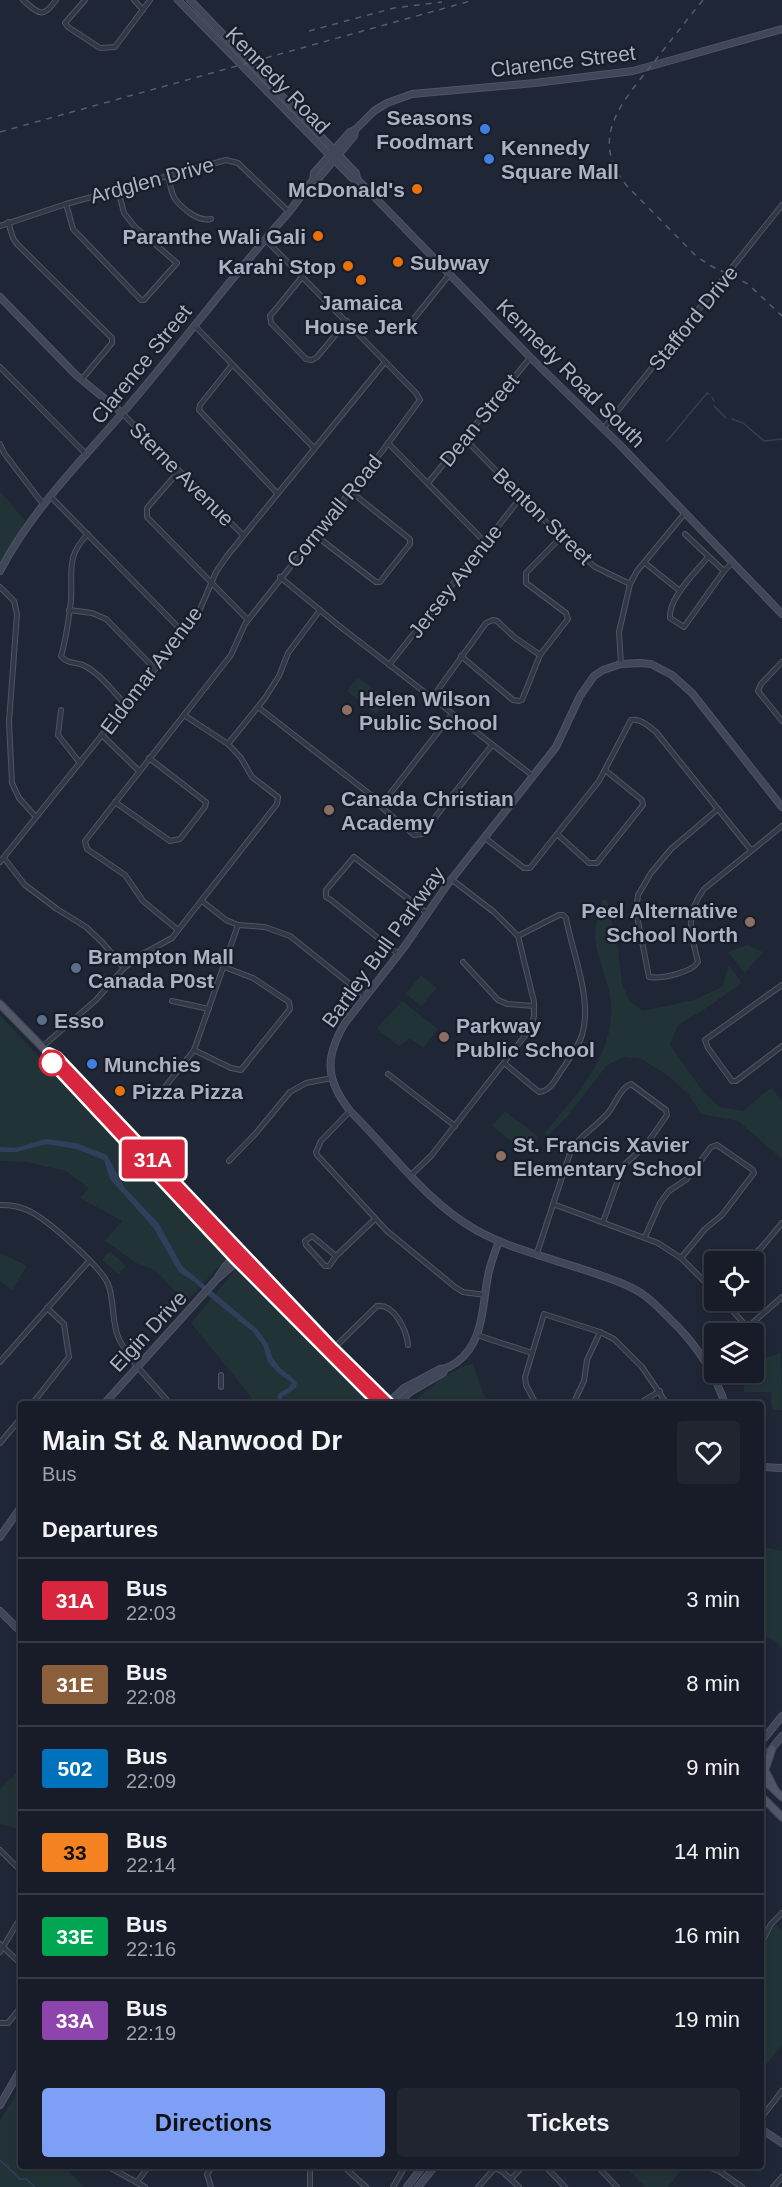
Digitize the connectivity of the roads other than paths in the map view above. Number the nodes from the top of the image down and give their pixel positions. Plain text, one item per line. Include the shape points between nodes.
1 (24, 0) edge
2 (56, 0) edge
3 (85, 0) edge
4 (134, 0) edge
5 (150, 0) edge
6 (178, 0) edge
7 (190, 0) edge
8 (143, 10) junction
9 (782, 29) edge
10 (334, 155) junction
11 (168, 176) junction
12 (118, 190) junction
13 (66, 204) junction
14 (782, 205) edge
15 (289, 212) junction
16 (212, 219) dead end
17 (8, 222) junction
18 (0, 226) edge
19 (265, 239) junction
20 (450, 274) junction
21 (303, 276) junction
22 (0, 297) edge
23 (347, 321) junction
24 (412, 321) dead end
25 (194, 325) junction
26 (530, 357) junction
27 (385, 362) junction
28 (232, 365) junction
29 (0, 367) edge
30 (82, 380) junction
31 (122, 414) junction
32 (603, 429) junction
33 (464, 438) junction
34 (388, 443) junction
35 (0, 444) edge
36 (314, 448) junction
37 (87, 455) junction
38 (179, 471) junction
39 (428, 483) junction
40 (350, 491) junction
41 (277, 493) junction
42 (51, 497) junction
43 (521, 497) junction
44 (43, 504) junction
45 (685, 513) junction
46 (88, 534) junction
47 (685, 534) dead end
48 (243, 535) junction
49 (315, 535) junction
50 (561, 537) junction
51 (485, 542) junction
52 (708, 557) junction
53 (732, 562) junction
54 (645, 563) junction
55 (0, 571) edge
56 (724, 571) junction
57 (280, 578) junction
58 (211, 583) junction
59 (630, 584) junction
60 (0, 587) edge
61 (680, 591) junction
62 (69, 610) junction
63 (320, 610) junction
64 (782, 614) edge
65 (248, 620) junction
66 (184, 633) junction
67 (540, 655) junction
68 (461, 656) junction
69 (782, 662) edge
70 (389, 664) junction
71 (621, 664) junction
72 (155, 669) junction
73 (432, 698) junction
74 (126, 705) junction
75 (258, 707) junction
76 (61, 710) dead end
77 (452, 714) junction
78 (184, 715) junction
79 (782, 721) edge
80 (102, 735) junction
81 (228, 744) junction
82 (492, 745) junction
83 (149, 758) junction
84 (80, 763) junction
85 (605, 770) junction
86 (139, 771) junction
87 (533, 776) junction
88 (115, 802) junction
89 (379, 805) junction
90 (782, 807) edge
91 (718, 809) junction
92 (36, 817) junction
93 (782, 826) edge
94 (557, 834) junction
95 (485, 838) junction
96 (751, 850) junction
97 (2, 860) edge
98 (451, 879) junction
99 (202, 901) junction
100 (428, 914) junction
101 (238, 925) junction
102 (178, 930) junction
103 (518, 936) junction
104 (399, 954) junction
105 (463, 962) dead end
106 (224, 967) junction
107 (124, 968) junction
108 (782, 985) edge
109 (365, 996) junction
110 (172, 1001) dead end
111 (0, 1004) edge
112 (534, 1006) junction
113 (209, 1009) junction
114 (782, 1046) edge
115 (42, 1047) junction
116 (194, 1050) junction
117 (49, 1054) junction
118 (504, 1063) junction
119 (388, 1074) dead end
120 (332, 1077) junction
121 (165, 1087) dead end
122 (350, 1112) junction
123 (455, 1126) junction
124 (229, 1161) dead end
125 (411, 1175) junction
126 (554, 1204) junction
127 (0, 1205) edge
128 (375, 1219) junction
129 (603, 1222) junction
130 (782, 1223) edge
131 (645, 1237) junction
132 (499, 1241) junction
133 (757, 1251) edge
134 (242, 1252) junction
135 (537, 1253) junction
136 (336, 1256) junction
137 (681, 1258) junction
138 (236, 1259) junction
139 (89, 1261) junction
140 (704, 1280) edge
141 (485, 1295) junction
142 (782, 1297) edge
143 (47, 1308) junction
144 (733, 1311) edge
145 (744, 1323) edge
146 (753, 1323) edge
147 (600, 1332) junction
148 (477, 1335) junction
149 (408, 1345) dead end
150 (331, 1351) junction
151 (532, 1353) junction
152 (704, 1359) edge
153 (0, 1362) edge
154 (138, 1365) junction
155 (445, 1369) junction
156 (222, 1374) dead end
157 (717, 1383) edge
158 (221, 1387) dead end
159 (660, 1391) junction
160 (34, 1401) edge
161 (107, 1401) edge
162 (168, 1401) edge
163 (377, 1401) edge
164 (385, 1401) edge
165 (391, 1401) edge
166 (401, 1401) edge
167 (534, 1401) edge
168 (574, 1401) edge
169 (643, 1401) edge
170 (665, 1401) edge
171 (724, 1401) edge
172 (18, 1422) edge
173 (0, 1443) edge
174 (764, 1467) edge
175 (782, 1468) edge
176 (18, 1510) edge
177 (3, 1528) edge
178 (0, 1537) edge
179 (0, 1611) edge
180 (18, 1629) edge
181 (782, 1716) edge
182 (782, 1736) edge
183 (764, 1737) edge
184 (772, 1749) junction
185 (764, 1758) edge
186 (764, 1780) edge
187 (775, 1790) junction
188 (782, 1797) edge
189 (764, 1799) edge
190 (782, 1817) edge
191 (0, 1850) edge
192 (18, 1868) edge
193 (782, 1913) edge
194 (18, 1922) edge
195 (764, 1938) edge
196 (2, 1946) edge
197 (0, 1952) edge
198 (18, 1961) edge
199 (18, 2011) edge
200 (0, 2023) edge
201 (18, 2074) edge
202 (782, 2091) edge
203 (0, 2105) edge
204 (764, 2114) edge
205 (764, 2130) edge
206 (782, 2143) edge
207 (113, 2169) edge
208 (148, 2169) edge
209 (211, 2169) edge
210 (310, 2169) edge
211 (346, 2169) edge
212 (402, 2169) edge
213 (421, 2169) edge
214 (433, 2169) edge
215 (494, 2169) edge
216 (496, 2169) edge
217 (520, 2169) edge
218 (548, 2169) edge
219 (600, 2169) edge
220 (713, 2169) edge
221 (719, 2171) joint
222 (782, 2177) edge
223 (511, 2179) junction
224 (137, 2182) junction
225 (145, 2187) edge
226 (211, 2187) edge
227 (310, 2187) edge
228 (366, 2187) edge
229 (393, 2187) edge
230 (406, 2187) edge
231 (418, 2187) edge
232 (478, 2187) edge
233 (519, 2187) edge
234 (566, 2187) edge
235 (617, 2187) edge
236 (742, 2187) edge
237 (773, 2187) edge

1 - 2 street via 43,13
3 - 8 street via 65,23 100,48 115,47
4 - 8 street
5 - 8 street
6 - 10 street, Kennedy Road
7 - 10 street, Kennedy Road
9 - 10 street, Clarence Street via 633,71 412,94 374,111 350,132
10 - 15 street, Clarence Street via 314,173
10 - 20 street, Kennedy Road South via 356,173 357,179
11 - 12 street, Ardglen Drive
11 - 15 street, Ardglen Drive via 231,160
11 - 16 street via 174,198 202,220
12 - 13 street, Ardglen Drive
12 - 13 street via 124,213 135,227 177,263 144,300 73,229
13 - 17 street, Ardglen Drive
14 - 32 street, Stafford Drive
15 - 19 street, Clarence Street
17 - 18 street, Ardglen Drive
17 - 30 street via 17,244 112,338
19 - 21 street, Cornwall Road
19 - 25 street, Clarence Street
20 - 24 street
20 - 26 street, Kennedy Road South
21 - 23 street, Cornwall Road
21 - 23 street via 270,316 271,323 306,359 317,357
22 - 30 street
23 - 27 street, Cornwall Road
25 - 28 street
25 - 31 street, Clarence Street
26 - 32 street, Kennedy Road South
26 - 33 street, Dean Street
27 - 34 street, Cornwall Road via 420,400
27 - 36 street, Eldomar Avenue
28 - 36 street
28 - 41 street via 199,410
29 - 37 street
30 - 31 street
31 - 37 street, Clarence Street
31 - 38 street, Sterne Avenue
32 - 45 street, Kennedy Road South
33 - 39 street, Dean Street
33 - 43 street, Benton Street
34 - 39 street
34 - 40 street, Cornwall Road
35 - 44 street
36 - 41 street, Eldomar Avenue
37 - 42 street, Clarence Street
38 - 48 street, Sterne Avenue
38 - 58 street via 146,514
39 - 51 street
40 - 49 street, Cornwall Road
40 - 49 street via 410,539 396,564 376,582
41 - 48 street, Eldomar Avenue
42 - 44 street, Clarence Street
42 - 46 street
43 - 50 street, Benton Street
43 - 51 street, Jersey Avenue
44 - 55 street, Clarence Street
45 - 53 street, Kennedy Road South
45 - 54 street
46 - 62 street via 72,560
46 - 66 street
47 - 52 street
48 - 58 street, Eldomar Avenue
49 - 57 street, Cornwall Road
50 - 59 street, Benton Street via 595,567
50 - 67 street via 526,573 526,583 568,615
51 - 70 street, Jersey Avenue
52 - 56 street
52 - 61 street
53 - 56 street
53 - 64 street, Kennedy Road South
54 - 59 street
54 - 61 street
56 - 61 street via 684,627 670,618
57 - 63 street
57 - 65 street, Cornwall Road
58 - 65 street
58 - 66 street, Eldomar Avenue via 202,607
59 - 71 street via 619,632
60 - 92 street via 14,601 17,614 9,722 12,783
62 - 72 street via 106,619
62 - 74 street via 61,657 92,670
63 - 70 street
63 - 75 street via 288,653 279,676
65 - 78 street, Cornwall Road via 231,655
66 - 72 street, Eldomar Avenue
67 - 68 street via 493,620 486,622
67 - 68 street via 519,701
68 - 73 street
69 - 79 street via 759,691
70 - 73 street
71 - 87 street, Bartley Bull Parkway via 594,676 556,747
71 - 90 street, Bartley Bull Parkway via 651,664 672,675 692,693
72 - 74 street, Eldomar Avenue
73 - 77 street
74 - 80 street, Eldomar Avenue
75 - 81 street
75 - 89 street
76 - 84 street via 58,735
77 - 82 street
77 - 89 street
78 - 81 street
78 - 83 street, Cornwall Road
80 - 84 street, Eldomar Avenue
80 - 86 street
81 - 99 street via 252,777 278,797 278,804
82 - 87 street
82 - 89 street via 422,834 414,835
83 - 86 street, Cornwall Road
83 - 88 street via 205,800 207,804 193,823 180,839 170,842
84 - 92 street, Eldomar Avenue
85 - 91 street via 631,720 639,720 656,732
85 - 94 street
85 - 94 street via 644,805 597,863 589,862
86 - 88 street, Cornwall Road
87 - 95 street, Bartley Bull Parkway
88 - 102 street, Cornwall Road via 85,841 85,847 125,875 143,901
91 - 96 street
91 - 96 street via 671,849 638,895 636,911 650,977 696,965 690,928 695,901
92 - 97 street, Eldomar Avenue
93 - 96 street
94 - 95 street via 527,869
95 - 98 street, Bartley Bull Parkway
97 - 107 street via 26,885 86,927
98 - 100 street, Bartley Bull Parkway
98 - 103 street
99 - 101 street
99 - 102 street
100 - 104 street, Bartley Bull Parkway
100 - 104 street via 354,857 326,890 326,897
101 - 106 street
101 - 109 street via 265,927 290,936
102 - 107 street via 168,941
103 - 112 street
103 - 118 street via 559,915 566,918 584,994 585,1020 577,1048 555,1081 543,1091 538,1092
104 - 109 street, Bartley Bull Parkway
105 - 112 street via 498,1000
106 - 113 street
106 - 116 street via 253,978 289,1002 290,1010 241,1070
107 - 115 street via 96,1000
108 - 114 street via 705,1040 732,1081
109 - 120 street, Bartley Bull Parkway via 337,1036 331,1054
110 - 113 street
111 - 115 main road
112 - 118 street via 531,1028
113 - 116 street
115 - 117 main road
116 - 121 street
117 - 134 main road
117 - 138 main road via 52,1062
118 - 123 street
119 - 123 street
120 - 122 street, Bartley Bull Parkway via 335,1090
120 - 124 street via 297,1086
122 - 125 street, Bartley Bull Parkway
122 - 128 street via 321,1141 316,1152
123 - 125 street
125 - 132 street, Bartley Bull Parkway via 446,1210
126 - 129 street
126 - 129 street via 575,1143 608,1114 631,1084 668,1111 646,1145 623,1166
126 - 135 street
127 - 139 street via 28,1210
128 - 136 street
128 - 141 street via 455,1287
129 - 131 street
130 - 133 street
131 - 137 street
131 - 137 street via 669,1191 687,1179 711,1147 717,1145 754,1173 722,1215
132 - 135 street, Bartley Bull Parkway
132 - 141 street
134 - 138 street, Elgin Drive
134 - 150 main road
135 - 152 street, Bartley Bull Parkway via 619,1281 642,1293
136 - 136 street via 325,1266 306,1241 312,1236
137 - 140 street
138 - 150 main road
138 - 154 street, Elgin Drive
139 - 143 street
139 - 154 street via 108,1284 118,1338
141 - 148 street
142 - 146 street
143 - 153 street
143 - 160 street via 64,1324 69,1357
144 - 145 street
147 - 151 street via 544,1314
147 - 159 street via 623,1347
147 - 168 street
148 - 151 street
148 - 155 street via 463,1357
149 - 150 street via 403,1324 381,1305
150 - 163 main road
150 - 164 main road
151 - 167 street via 525,1384
154 - 161 street, Elgin Drive
154 - 162 street
155 - 165 street via 404,1388
155 - 166 street
156 - 158 street
157 - 171 street, Bartley Bull Parkway
159 - 169 street
159 - 170 street
172 - 173 street
174 - 175 street
176 - 177 street
177 - 178 street
179 - 180 street
181 - 183 street
182 - 184 street
184 - 185 street
184 - 187 main road via 765,1771
186 - 187 main road
187 - 188 main road
189 - 190 main road
191 - 192 street
193 - 195 street
194 - 196 street
196 - 197 street
196 - 198 street
199 - 200 street via 8,2024
201 - 203 street
202 - 204 street
205 - 206 street
207 - 224 street
208 - 224 street
209 - 226 street via 207,2174
210 - 227 street
211 - 228 street
212 - 229 street
213 - 230 street
214 - 231 street
215 - 232 street
216 - 223 street
217 - 223 street
218 - 234 street
219 - 235 street
220 - 221 street
221 - 236 street
222 - 237 street
223 - 233 street
224 - 225 street

